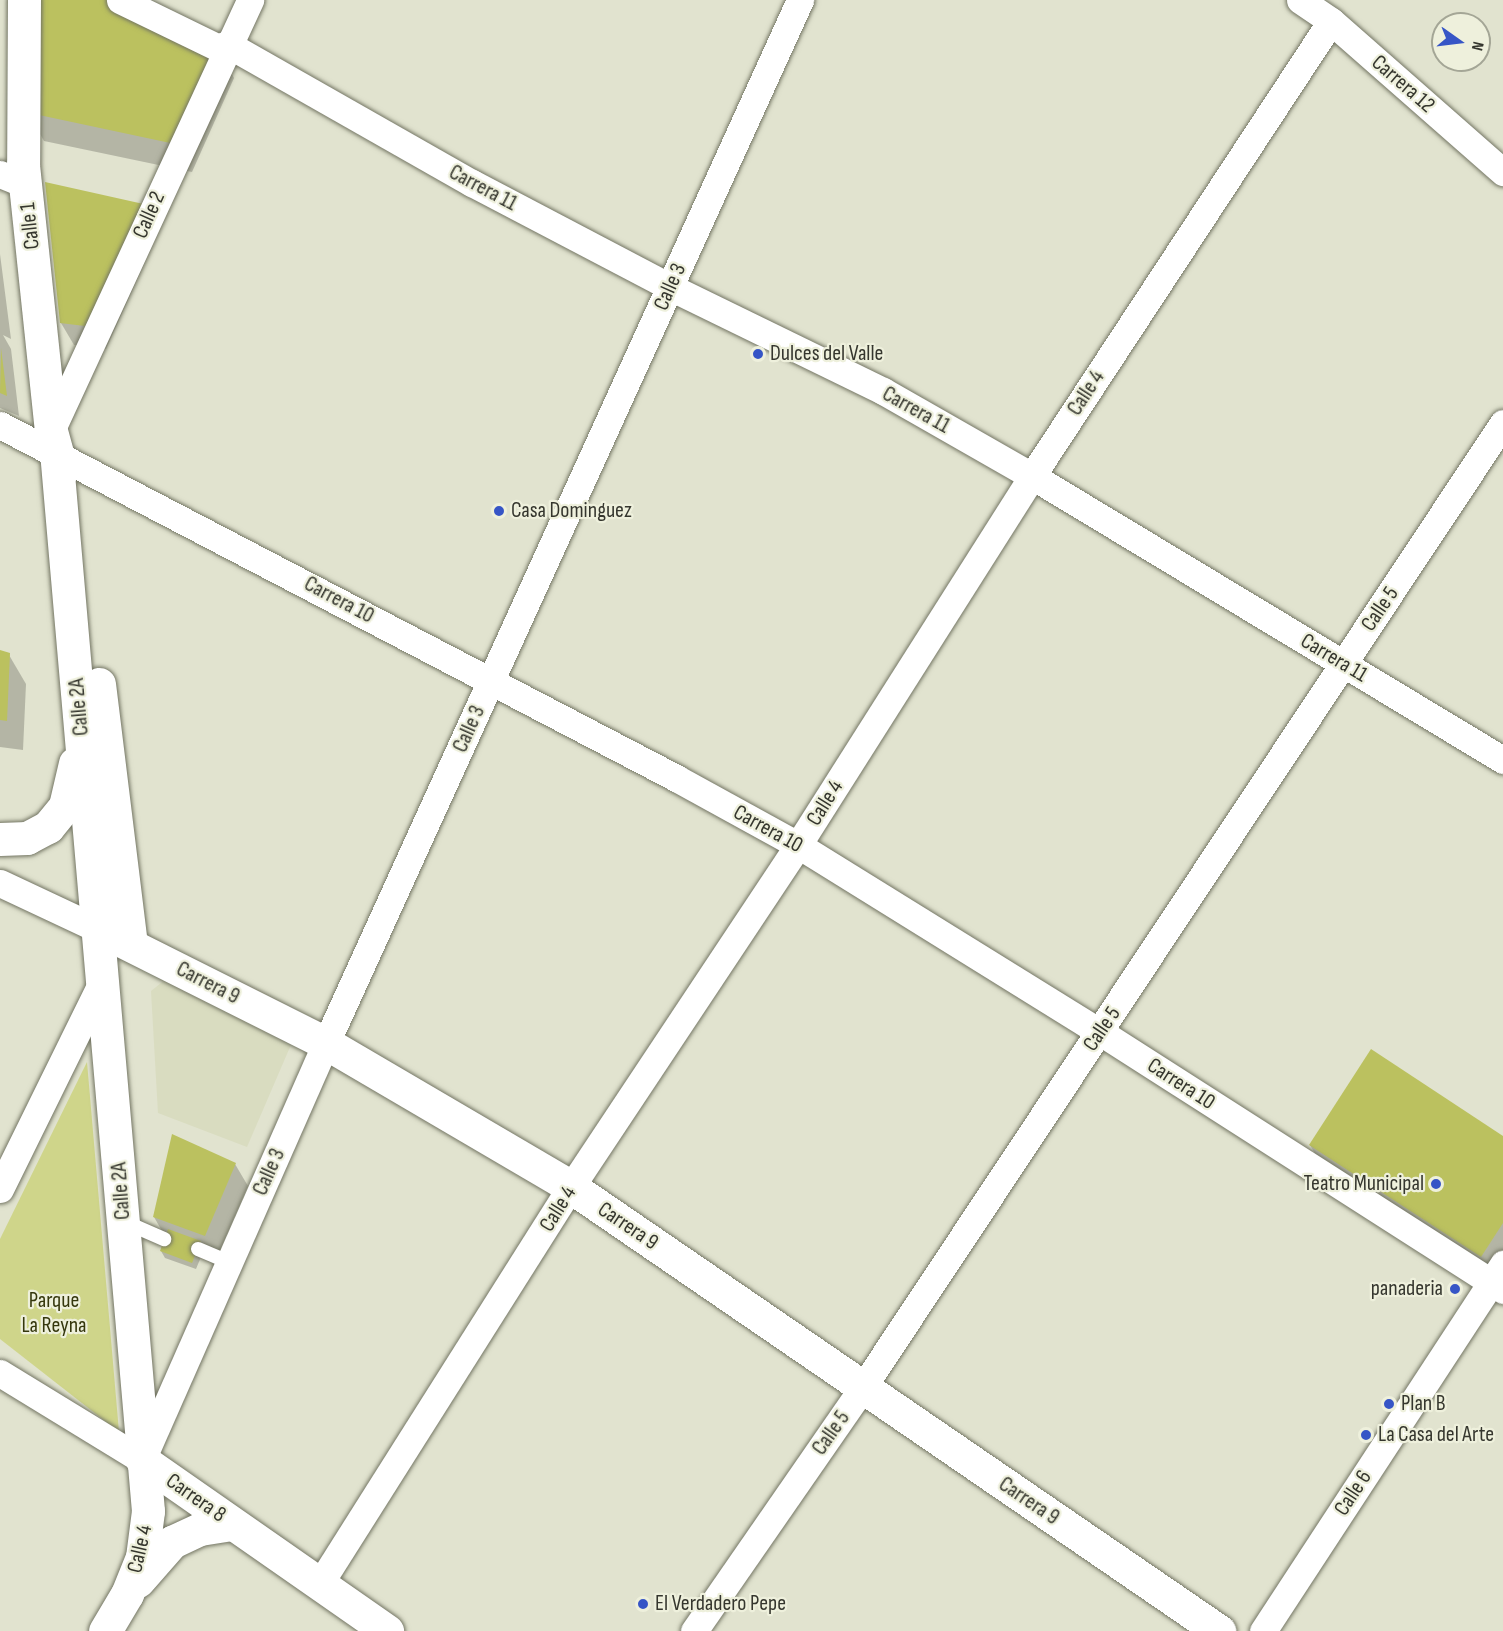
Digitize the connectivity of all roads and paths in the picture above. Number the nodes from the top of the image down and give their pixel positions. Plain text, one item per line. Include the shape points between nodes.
1 (24, 0) edge
2 (120, 0) edge
3 (250, 0) edge
4 (800, 0) edge
5 (1300, 0) edge
6 (1330, 21) junction
7 (227, 44) junction
8 (1503, 171) edge
9 (13, 179) edge
10 (670, 287) junction
11 (1503, 423) edge
12 (0, 425) edge
13 (53, 441) junction
14 (1032, 476) junction
15 (1344, 664) junction
16 (491, 680) junction
17 (82, 732) junction
18 (1503, 760) edge
19 (0, 839) edge
20 (798, 845) junction
21 (0, 883) edge
22 (100, 930) junction
23 (131, 944) junction
24 (104, 977) junction
25 (1100, 1032) junction
26 (326, 1042) junction
27 (571, 1187) junction
28 (0, 1189) edge
29 (123, 1222) junction
30 (164, 1239) dead end
31 (198, 1250) dead end
32 (229, 1262) junction
33 (1499, 1278) edge
34 (0, 1373) edge
35 (863, 1387) junction
36 (142, 1460) junction
37 (232, 1524) junction
38 (319, 1585) junction
39 (127, 1594) junction
40 (105, 1631) edge
41 (387, 1631) edge
42 (694, 1631) edge
43 (1219, 1631) edge
44 (1263, 1631) edge

1 - 9 main road, Calle 1
2 - 7 street, Carrera 11 via 219,48
3 - 7 street, Calle 2
4 - 10 street, Calle 3
5 - 6 street, Carrera 12
6 - 8 street, Carrera 12
6 - 14 street, Calle 4
7 - 10 street, Carrera 11 via 472,183
7 - 13 street, Calle 2
9 - 13 main road, Calle 1
10 - 14 street, Carrera 11 via 883,391
10 - 16 street, Calle 3
11 - 15 street, Calle 5
12 - 13 street, Carrera 10
13 - 16 street, Carrera 10
13 - 17 main road, Calle 2A
13 - 23 main road, Calle 2A via 79,521
14 - 15 street, Carrera 11
14 - 20 street, Calle 4
15 - 18 street, Carrera 11
15 - 25 street, Calle 5
16 - 20 street, Carrera 10
16 - 26 street, Calle 3
17 - 19 main road via 65,806 48,827 27,838
17 - 22 main road, Calle 2A
20 - 25 street, Carrera 10
20 - 27 street, Calle 4
21 - 22 street, Carrera 9
22 - 23 main road, Carrera 9
22 - 24 main road, Calle 2A
23 - 26 main road, Carrera 9
24 - 28 street
24 - 29 main road, Calle 2A
25 - 33 street, Carrera 10
25 - 35 street, Calle 5
26 - 27 main road, Carrera 9
26 - 32 street, Calle 3
27 - 35 main road, Carrera 9
27 - 38 street, Calle 4
29 - 30 lane
29 - 36 main road, Calle 2A
31 - 32 lane
32 - 36 street, Calle 3
33 - 44 street, Calle 6
34 - 36 street, Carrera 8
35 - 42 street, Calle 5
35 - 43 main road, Carrera 9
36 - 37 main road, Carrera 8
36 - 39 main road, Calle 4 via 148,1511 142,1557
37 - 38 main road, Carrera 8
37 - 39 main road via 200,1529 172,1542
38 - 41 main road, Carrera 8
39 - 40 main road, Calle 4

